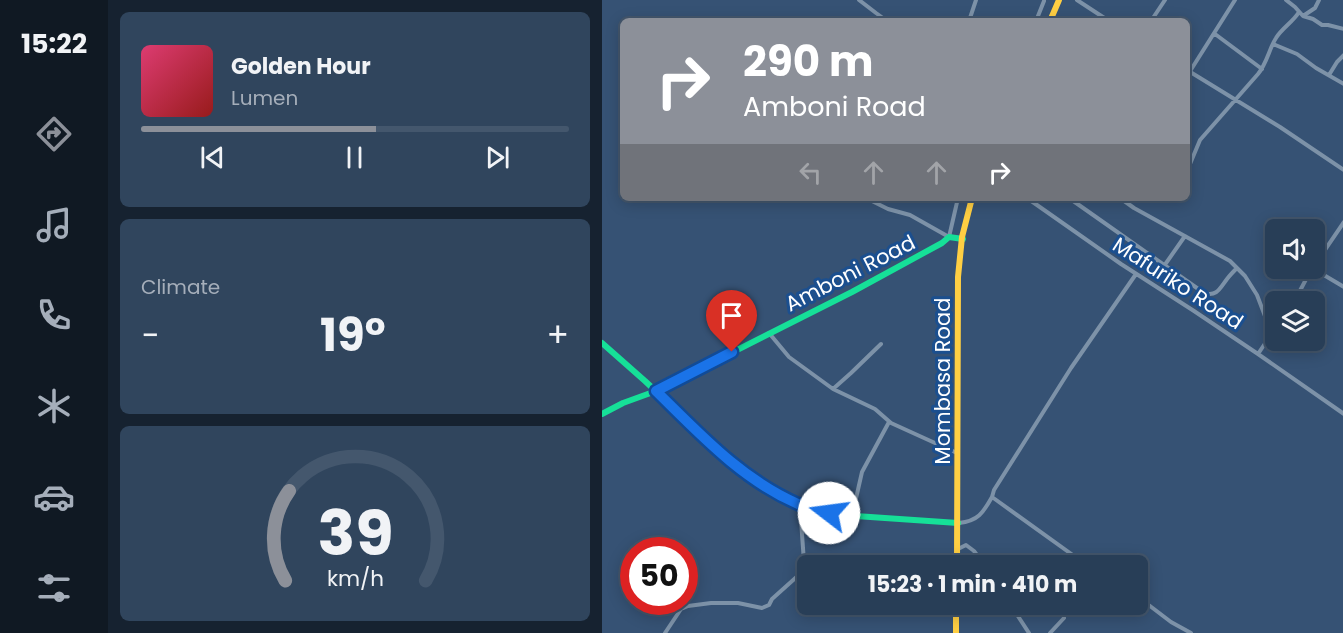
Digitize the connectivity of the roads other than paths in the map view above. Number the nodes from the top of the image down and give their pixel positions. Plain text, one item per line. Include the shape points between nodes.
1 (859, 0) edge
2 (976, 0) edge
3 (1044, 0) edge
4 (1077, 0) edge
5 (1165, 0) edge
6 (1235, 0) edge
7 (1286, 0) edge
8 (1319, 0) edge
9 (1057, 3) edge
10 (1299, 12) junction
11 (1303, 16) junction
12 (882, 18) edge
13 (971, 18) edge
14 (1037, 18) edge
15 (1050, 18) edge
16 (1104, 18) edge
17 (1153, 18) edge
18 (1343, 28) edge
19 (1215, 34) junction
20 (1273, 44) junction
21 (1343, 55) edge
22 (1190, 69) edge
23 (1262, 69) junction
24 (1190, 73) edge
25 (1329, 75) junction
26 (1343, 84) edge
27 (1235, 100) junction
28 (1190, 164) edge
29 (1343, 170) edge
30 (872, 201) edge
31 (957, 201) edge
32 (971, 201) edge
33 (1030, 201) edge
34 (1073, 201) edge
35 (1124, 201) edge
36 (1343, 222) edge
37 (1185, 236) junction
38 (949, 237) junction
39 (963, 239) junction
40 (1325, 249) edge
41 (1164, 266) junction
42 (1237, 268) junction
43 (1136, 273) junction
44 (1343, 286) edge
45 (1300, 291) edge
46 (1265, 316) edge
47 (769, 333) junction
48 (602, 343) edge
49 (881, 344) dead end
50 (1265, 344) edge
51 (1258, 354) junction
52 (833, 389) junction
53 (656, 391) junction
54 (602, 414) edge
55 (1343, 414) edge
56 (889, 422) junction
57 (958, 453) junction
58 (992, 496) junction
59 (800, 505) junction
60 (852, 517) junction
61 (958, 523) junction
62 (957, 550) junction
63 (957, 555) edge
64 (977, 555) edge
65 (1073, 555) edge
66 (1148, 605) edge
67 (956, 615) edge
68 (1017, 615) edge
69 (1064, 618) dead end
70 (665, 633) edge
71 (956, 633) edge
72 (1029, 633) edge
73 (1050, 633) edge
74 (1191, 633) edge

1 - 12 street
2 - 13 street
3 - 9 street
3 - 14 street
4 - 16 street
5 - 17 street
6 - 19 street
7 - 10 street
8 - 11 street via 1315,9
9 - 15 main road
10 - 11 street
10 - 20 street
11 - 18 street via 1322,25
19 - 22 street
19 - 23 street
20 - 23 street
20 - 25 street
21 - 25 street
23 - 27 street
24 - 27 street
25 - 26 street
27 - 28 street via 1200,140
27 - 29 street
30 - 38 street via 910,215
31 - 38 street
32 - 39 main road, Mombasa Road
33 - 43 street, Mafuriko Road
34 - 41 street
35 - 37 street
36 - 40 street
37 - 41 street
37 - 42 street
38 - 39 main road
38 - 47 main road, Amboni Road
39 - 57 main road, Mombasa Road via 958,295
41 - 42 street via 1211,295 1220,290
42 - 46 street via 1257,295
43 - 51 street, Mafuriko Road
43 - 58 street via 1071,368
44 - 45 street via 1313,268
47 - 52 street via 789,357
47 - 53 main road, Amboni Road
48 - 53 main road
49 - 52 street
50 - 51 street
51 - 55 street, Mafuriko Road
52 - 56 street via 875,409
53 - 54 main road, Amboni Road
53 - 59 main road via 739,470
56 - 57 street
56 - 60 street via 862,472
57 - 61 main road, Mombasa Road
58 - 61 street via 980,515 970,522
58 - 65 street
59 - 60 main road
59 - 70 street via 804,562 800,573 769,605 688,606 674,616
60 - 61 main road
61 - 62 main road, Mombasa Road
62 - 63 main road, Mombasa Road
62 - 64 street via 966,545
66 - 74 street
67 - 71 main road
68 - 72 street
69 - 73 street

